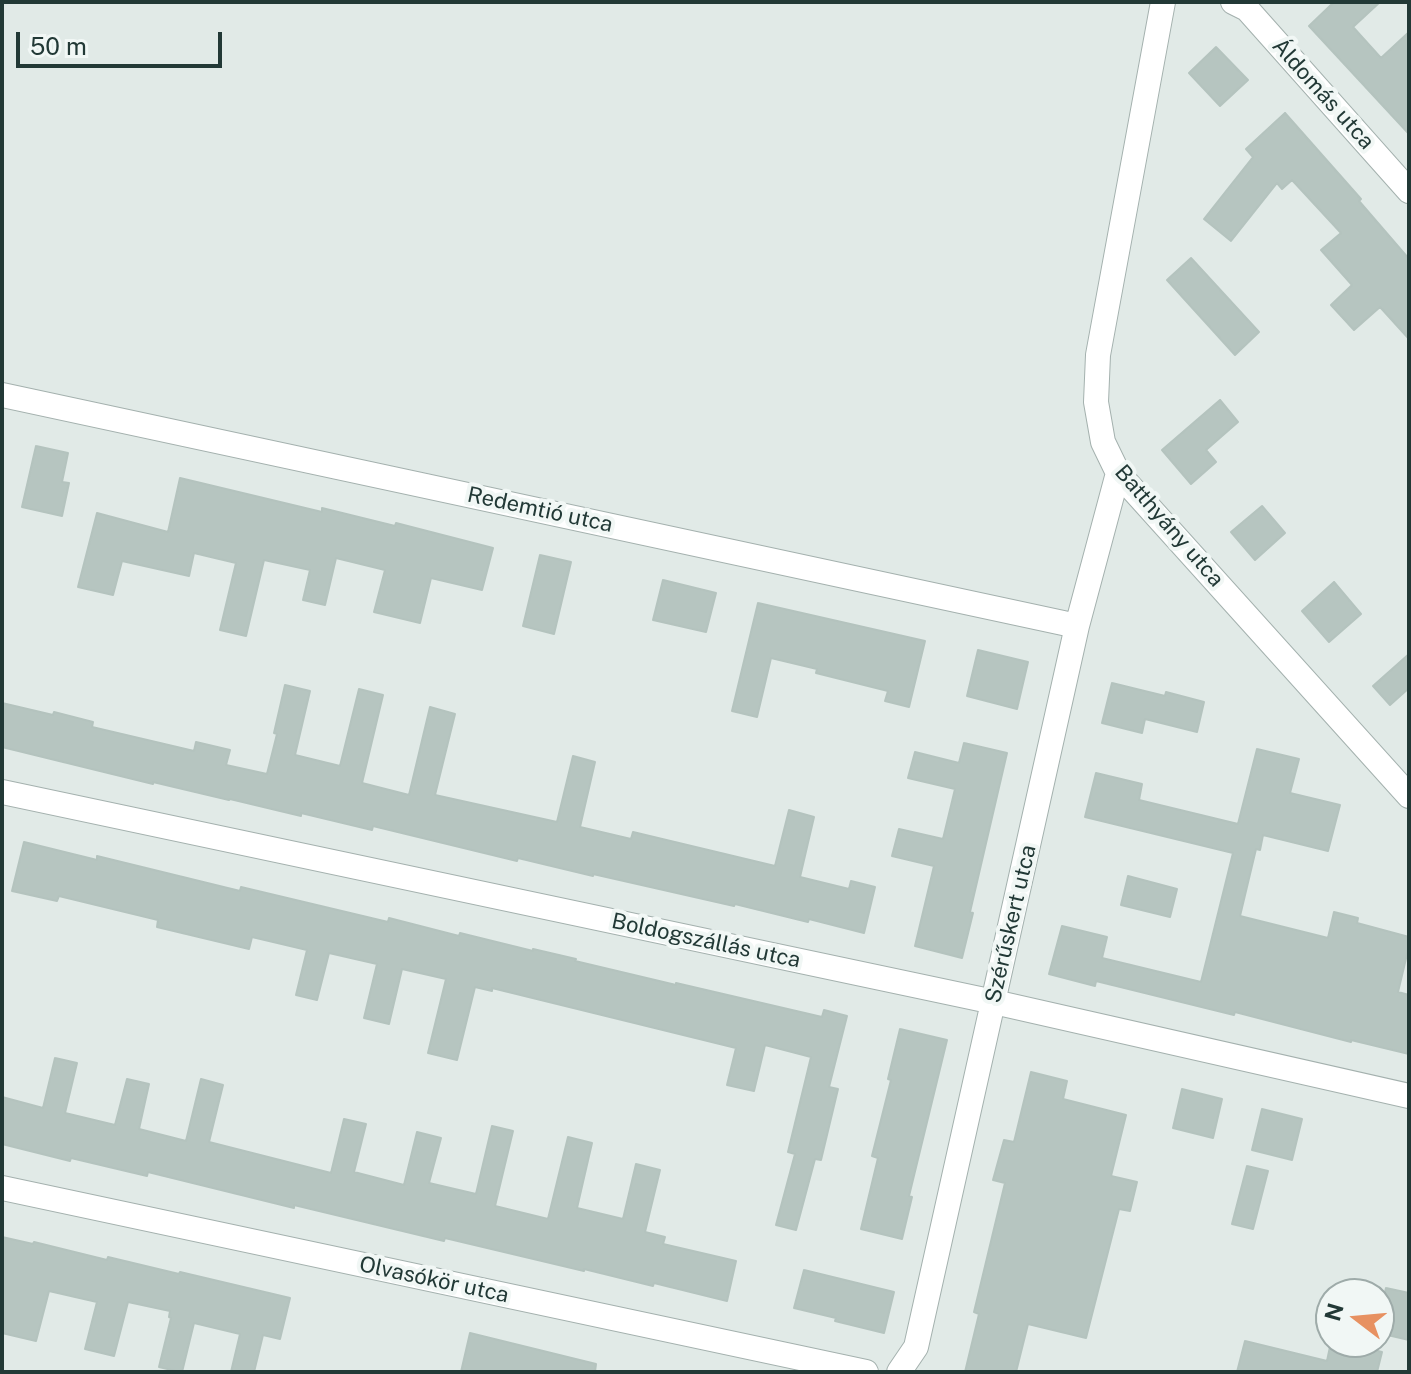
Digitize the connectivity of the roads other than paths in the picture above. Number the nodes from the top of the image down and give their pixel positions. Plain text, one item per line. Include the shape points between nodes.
1 (1163, 2) edge
2 (1233, 2) edge
3 (1409, 191) edge
4 (2, 395) edge
5 (1118, 473) junction
6 (1077, 626) junction
7 (2, 792) edge
8 (1409, 796) edge
9 (994, 1002) junction
10 (1409, 1096) edge
11 (2, 1188) edge
12 (866, 1372) edge
13 (899, 1372) edge

1 - 5 street, Batthyány utca via 1098,355 1096,402 1103,442
2 - 3 street, Áldomás utca via 1247,9
4 - 6 street, Redemtió utca
5 - 6 street, Szérűskert utca
5 - 8 street, Batthyány utca
6 - 9 street, Szérűskert utca
7 - 9 street, Boldogszállás utca
9 - 10 street, Boldogszállás utca
9 - 13 street, Szérűskert utca via 916,1347
11 - 12 street, Olvasókör utca

